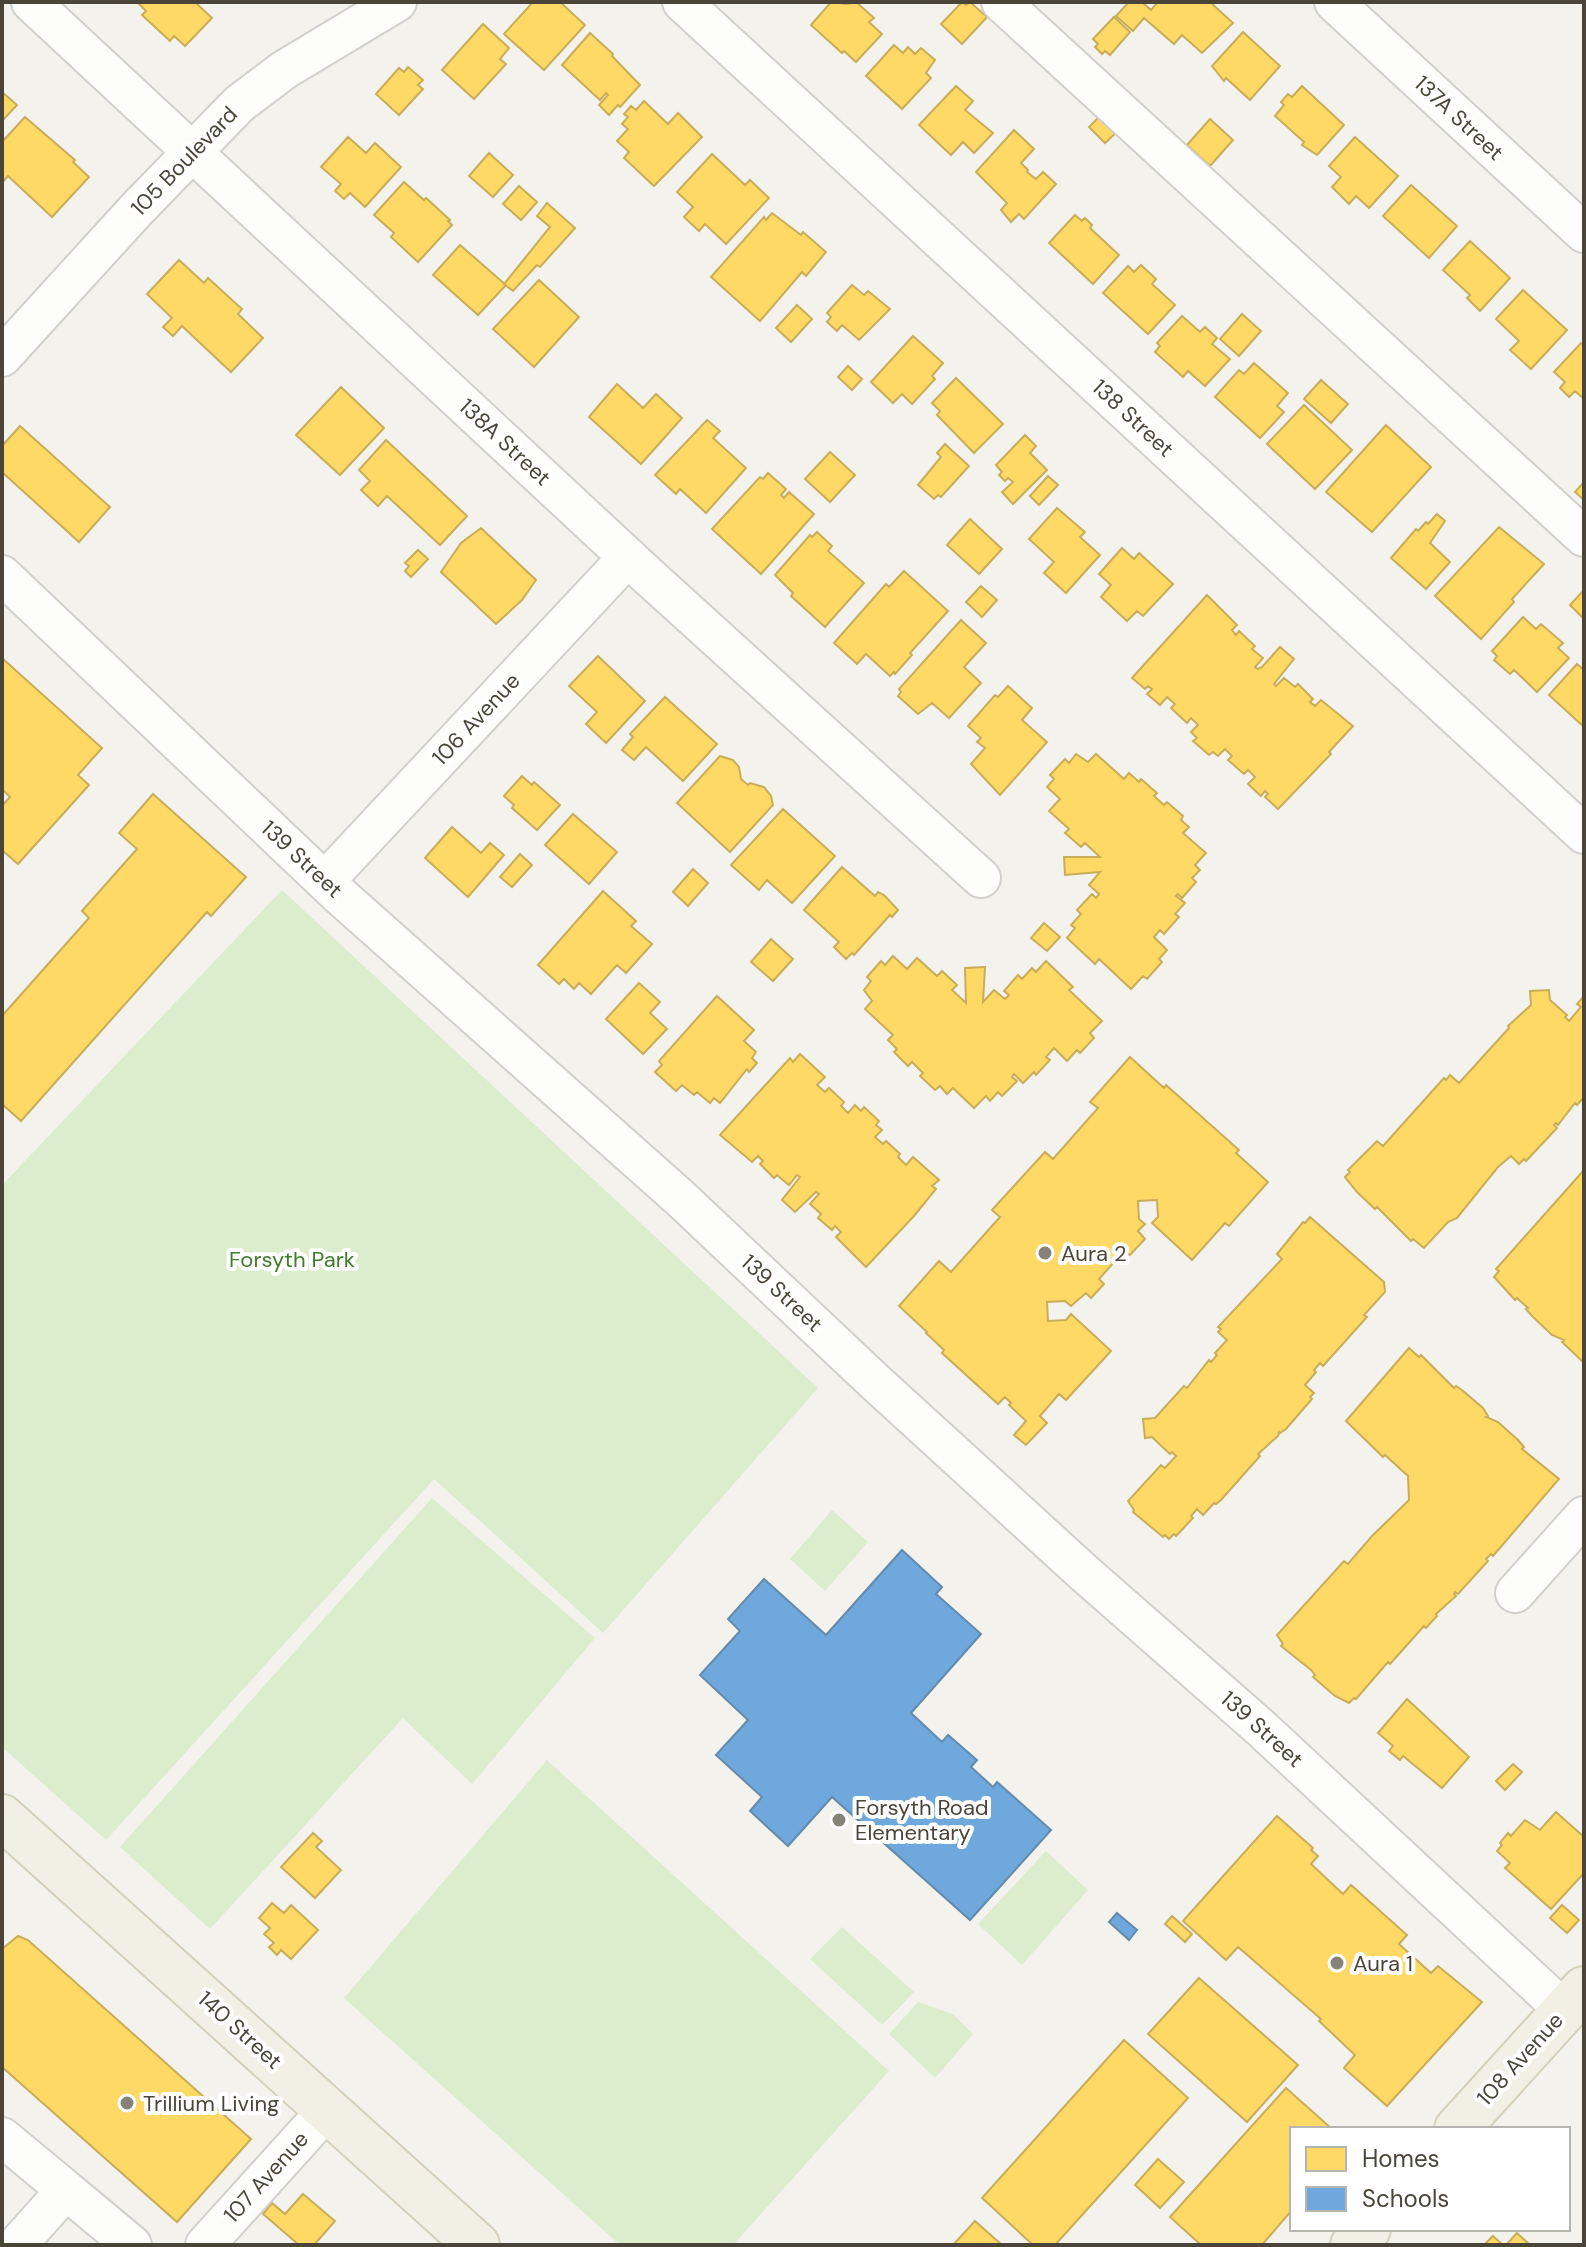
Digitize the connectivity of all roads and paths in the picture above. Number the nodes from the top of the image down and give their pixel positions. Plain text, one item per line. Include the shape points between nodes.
1 (31, 2) edge
2 (397, 2) edge
3 (682, 2) edge
4 (1001, 2) edge
5 (1334, 2) edge
6 (193, 151) junction
7 (1584, 233) edge
8 (2, 357) edge
9 (1584, 537) edge
10 (628, 557) junction
11 (2, 575) edge
12 (1584, 834) edge
13 (981, 878) dead end
14 (325, 881) junction
15 (1584, 1516) edge
16 (1515, 1593) dead end
17 (2, 1817) edge
18 (1574, 1999) edge
19 (328, 2109) junction
20 (1459, 2127) edge
21 (2, 2137) edge
22 (66, 2190) junction
23 (27, 2242) edge
24 (132, 2245) edge
25 (205, 2245) edge
26 (477, 2245) edge

1 - 6 street, 138A Street
2 - 6 street, 105 Boulevard via 284,70 239,104
3 - 12 street, 138 Street
4 - 9 street
5 - 7 street, 137A Street
6 - 8 street, 105 Boulevard
6 - 10 street, 138A Street
10 - 13 street, 138A Street
10 - 14 street, 106 Avenue
11 - 14 street, 139 Street
14 - 18 street, 139 Street via 679,1197 1083,1572
15 - 16 street
17 - 19 main road, 140 Street
18 - 20 main road, 108 Avenue
19 - 25 street, 107 Avenue
19 - 26 main road, 140 Street
21 - 22 street
22 - 23 street
22 - 24 street

